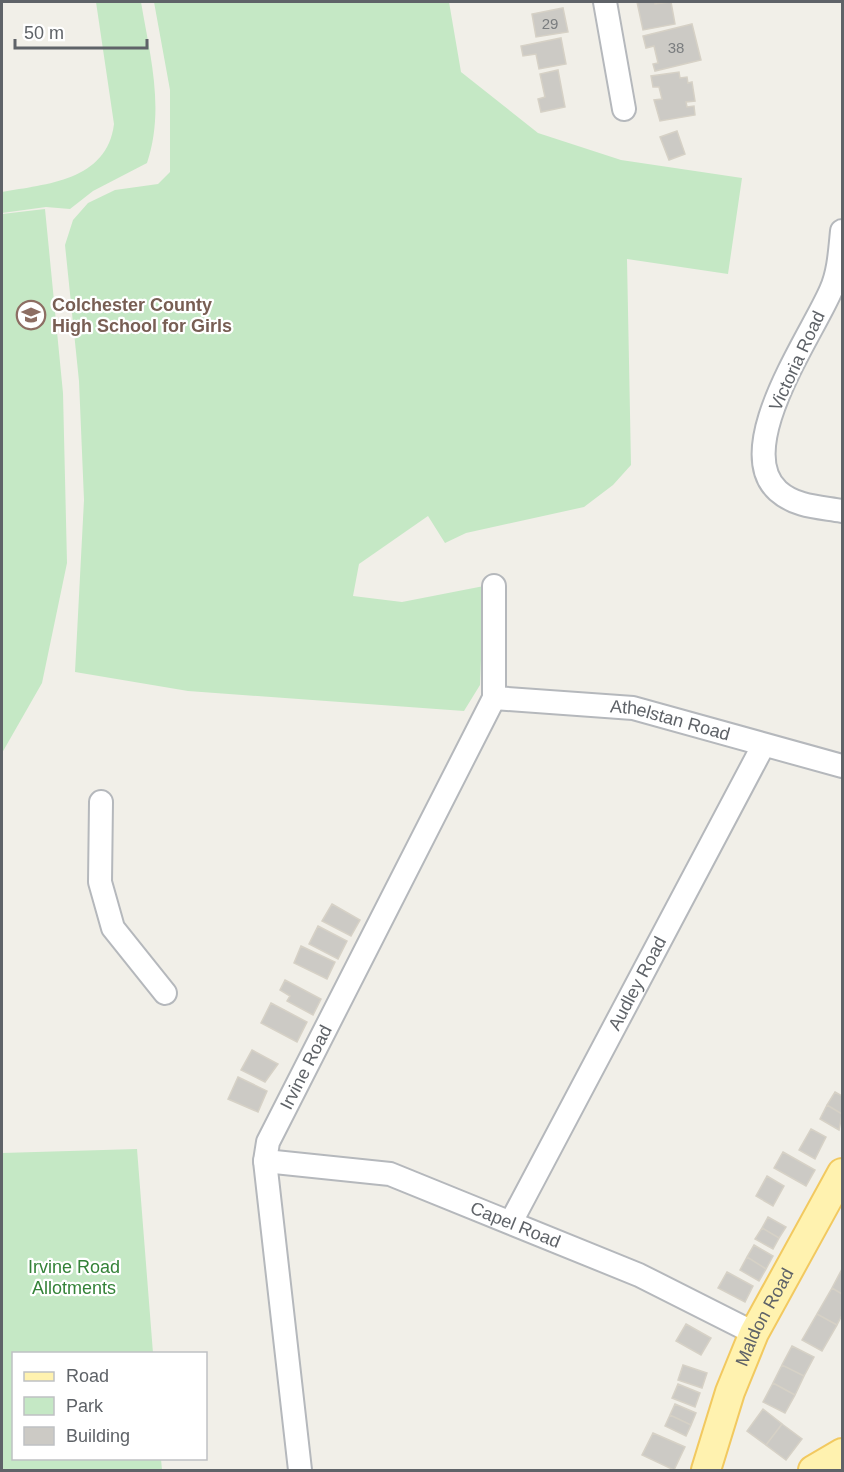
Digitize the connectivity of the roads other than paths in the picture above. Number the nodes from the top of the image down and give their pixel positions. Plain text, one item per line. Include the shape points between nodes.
1 (605, 2) edge
2 (624, 109) dead end
3 (843, 231) edge
4 (843, 511) edge
5 (494, 586) dead end
6 (494, 698) junction
7 (763, 746) junction
8 (843, 766) edge
9 (101, 802) dead end
10 (165, 993) dead end
11 (265, 1161) junction
12 (843, 1173) edge
13 (512, 1222) junction
14 (754, 1333) junction
15 (843, 1454) edge
16 (709, 1460) edge
17 (300, 1470) edge
18 (730, 1470) edge
19 (813, 1470) edge

1 - 2 street
3 - 4 street, Victoria Road via 832,289 776,400 763,458 767,475 777,490 795,503
5 - 6 street
6 - 7 street, Athelstan Road via 633,708
6 - 11 street, Irvine Road via 268,1142
7 - 8 street, Athelstan Road
7 - 13 street, Audley Road
9 - 10 street via 100,882 113,928
11 - 13 street, Capel Road via 390,1174
11 - 17 street, Irvine Road
12 - 14 main road, Maldon Road
13 - 14 street, Capel Road via 639,1275
14 - 16 main road, Maldon Road
15 - 19 main road
16 - 18 main road

